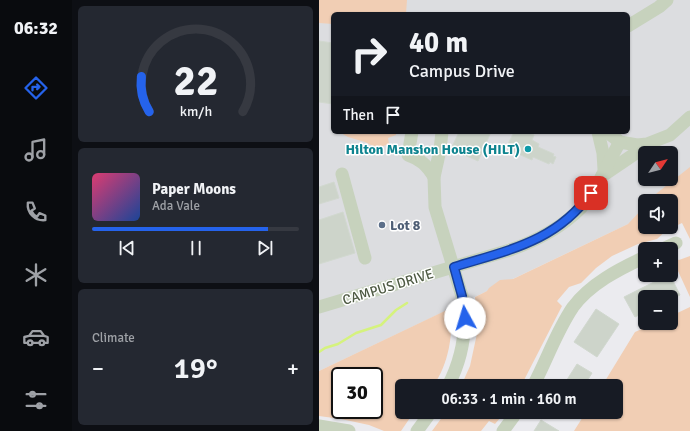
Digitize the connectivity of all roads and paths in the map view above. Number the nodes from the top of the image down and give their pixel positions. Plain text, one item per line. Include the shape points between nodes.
1 (667, 0) edge
2 (630, 25) edge
3 (690, 118) edge
4 (412, 134) edge
5 (442, 134) edge
6 (598, 134) edge
7 (610, 134) edge
8 (620, 142) junction
9 (656, 142) junction
10 (342, 174) dead end
11 (602, 174) junction
12 (434, 177) junction
13 (365, 258) dead end
14 (638, 260) edge
15 (454, 267) junction
16 (319, 307) edge
17 (452, 379) edge
18 (536, 379) edge
19 (426, 419) edge
20 (512, 419) edge
21 (319, 426) edge
22 (349, 431) edge
23 (417, 431) edge
24 (503, 431) edge

1 - 2 street via 659,8
3 - 9 street via 670,135
4 - 12 street via 408,155 422,162
5 - 12 street
6 - 11 street via 603,153
7 - 8 street
8 - 9 street via 637,145
8 - 11 street, CAMPUS DRIVE
9 - 11 street
10 - 13 street
11 - 15 street, CAMPUS DRIVE via 581,208 550,233 532,242
12 - 15 street via 435,207
14 - 18 street via 603,280 585,294 555,339
15 - 16 street, CAMPUS DRIVE
15 - 17 street via 465,310 465,326 463,345
19 - 23 street
20 - 24 street
21 - 22 street

